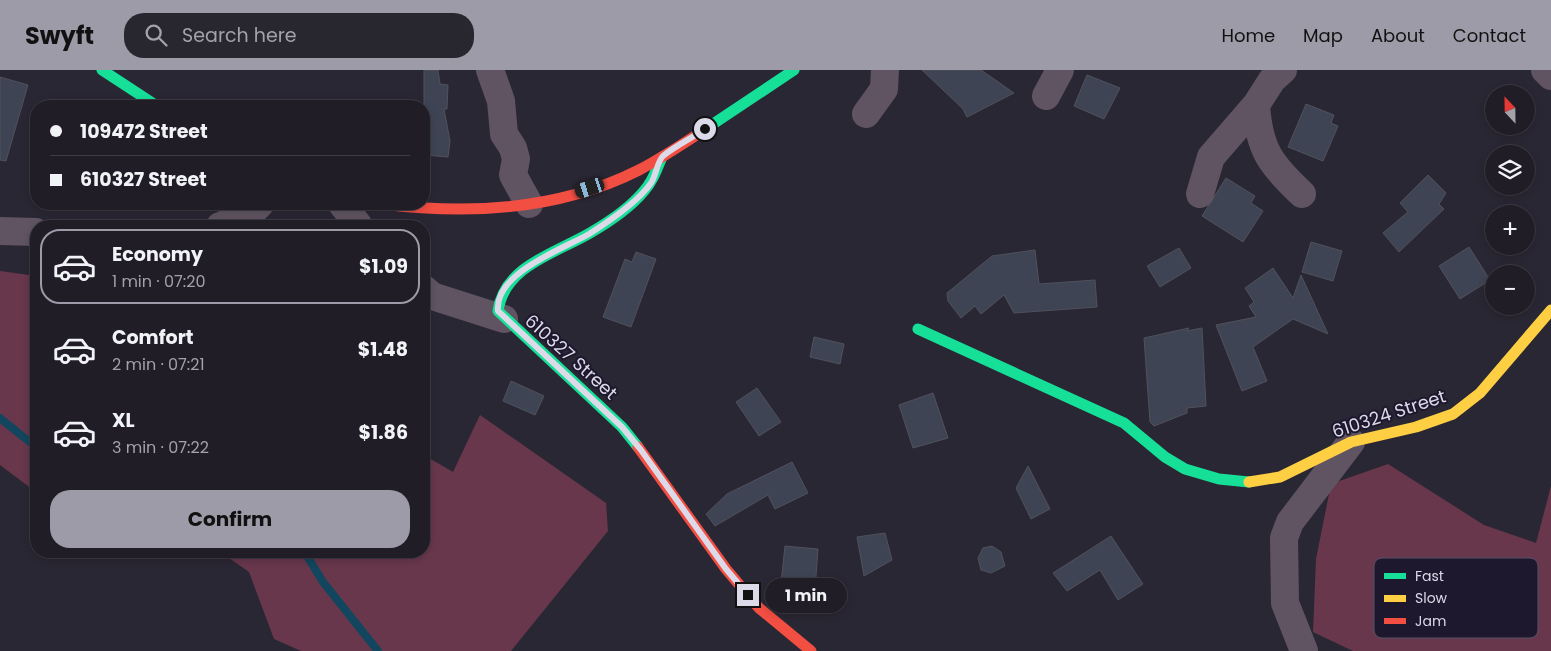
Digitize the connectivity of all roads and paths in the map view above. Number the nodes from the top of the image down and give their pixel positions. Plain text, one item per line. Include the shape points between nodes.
1 (102, 70) edge
2 (490, 70) edge
3 (794, 70) edge
4 (885, 70) edge
5 (1060, 70) edge
6 (1283, 70) edge
7 (1545, 70) edge
8 (1551, 76) edge
9 (1046, 96) dead end
10 (148, 100) edge
11 (1256, 105) junction
12 (866, 114) dead end
13 (662, 157) junction
14 (1200, 194) dead end
15 (1302, 194) dead end
16 (529, 204) junction
17 (254, 210) edge
18 (347, 210) edge
19 (430, 210) edge
20 (234, 220) edge
21 (354, 220) edge
22 (0, 231) edge
23 (30, 232) edge
24 (430, 294) edge
25 (1551, 310) edge
26 (504, 319) junction
27 (918, 329) dead end
28 (1351, 442) junction
29 (811, 651) edge
30 (1304, 651) edge

1 - 10 street
2 - 16 street via 501,101 504,134 516,159 513,175
3 - 13 street
4 - 12 street via 884,89
5 - 9 street
6 - 11 street via 1272,80
7 - 8 street
11 - 14 street via 1211,157
11 - 15 street via 1267,155
13 - 16 street via 615,180 561,198
13 - 26 street, 610327 Street via 650,184 638,198 590,233 550,252 507,286 497,306
16 - 19 street via 480,211
17 - 20 street
18 - 21 street
22 - 23 street
24 - 26 street
25 - 28 street, 610324 Street via 1470,403 1430,423
26 - 29 street, 610327 Street via 622,427 726,569 759,608
27 - 28 street, 610324 Street via 1127,424 1165,457 1200,475 1256,482 1285,476
28 - 30 street via 1290,522 1284,538 1285,604

